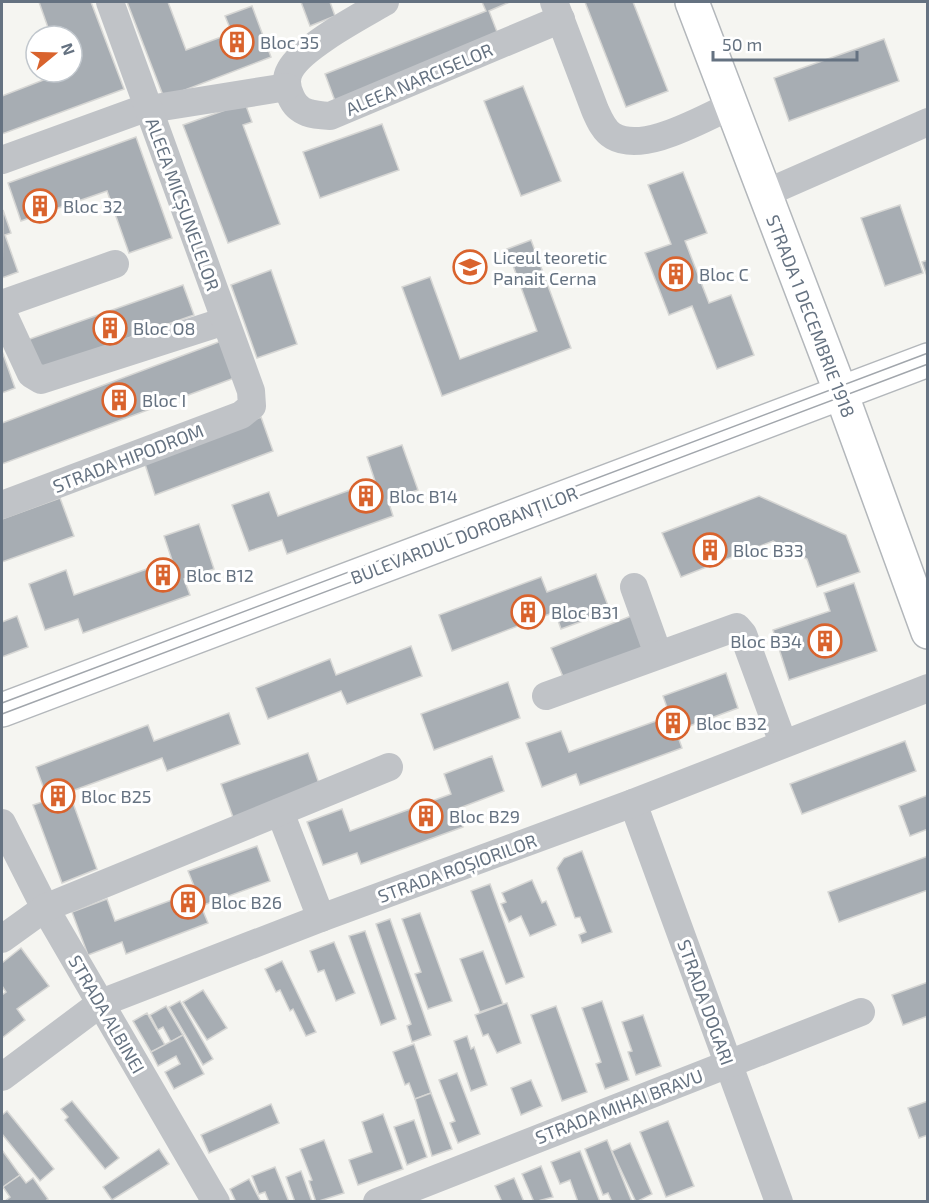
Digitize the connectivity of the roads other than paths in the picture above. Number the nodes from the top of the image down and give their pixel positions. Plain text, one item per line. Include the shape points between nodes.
1 (110, 2) edge
2 (385, 2) edge
3 (692, 2) edge
4 (557, 10) edge
5 (286, 87) junction
6 (731, 106) junction
7 (148, 109) junction
8 (927, 122) edge
9 (2, 160) edge
10 (764, 194) junction
11 (115, 264) dead end
12 (2, 304) edge
13 (2, 311) edge
14 (225, 321) junction
15 (927, 360) edge
16 (841, 393) junction
17 (252, 406) joint
18 (2, 506) edge
19 (634, 587) dead end
20 (927, 632) edge
21 (658, 654) junction
22 (927, 688) edge
23 (546, 696) dead end
24 (2, 710) edge
25 (783, 743) junction
26 (389, 767) dead end
27 (633, 804) junction
28 (280, 812) junction
29 (2, 823) edge
30 (45, 908) junction
31 (321, 918) junction
32 (2, 939) edge
33 (101, 1003) junction
34 (861, 1012) dead end
35 (728, 1063) junction
36 (2, 1077) edge
37 (216, 1202) edge
38 (376, 1202) edge
39 (779, 1202) edge

1 - 7 street, ALEEA MICȘUNELELOR
2 - 5 street via 305,52 289,71
3 - 6 main road, STRADA 1 DECEMBRIE 1918
4 - 5 street, ALEEA NARCISELOR via 330,116 309,114 294,105
4 - 6 street via 595,110 613,136 634,142 650,140
5 - 7 street
6 - 10 main road, STRADA 1 DECEMBRIE 1918
7 - 9 street
7 - 14 street, ALEEA MICȘUNELELOR
8 - 10 street
10 - 16 main road, STRADA 1 DECEMBRIE 1918
11 - 12 street
13 - 14 street via 31,375 41,380
14 - 17 street, ALEEA MICȘUNELELOR via 251,391
15 - 16 main road, BULEVARDUL DOROBANȚILOR
16 - 20 main road, STRADA 1 DECEMBRIE 1918
16 - 24 main road, BULEVARDUL DOROBANȚILOR
17 - 18 street, STRADA HIPODROM via 241,415
19 - 21 street
21 - 23 street
21 - 25 street via 737,627
22 - 25 street, STRADA ROȘIORILOR
25 - 27 street, STRADA ROȘIORILOR
26 - 28 street
27 - 31 street, STRADA ROȘIORILOR
27 - 35 street, STRADA DOGARI
28 - 30 street
28 - 31 street
29 - 30 street, STRADA ALBINEI
30 - 32 street
30 - 33 street, STRADA ALBINEI
31 - 33 street, STRADA ROȘIORILOR
33 - 36 street, STRADA ROȘIORILOR
33 - 37 street, STRADA ALBINEI
34 - 35 street, STRADA MIHAI BRAVU
35 - 38 street, STRADA MIHAI BRAVU
35 - 39 street, STRADA DOGARI

